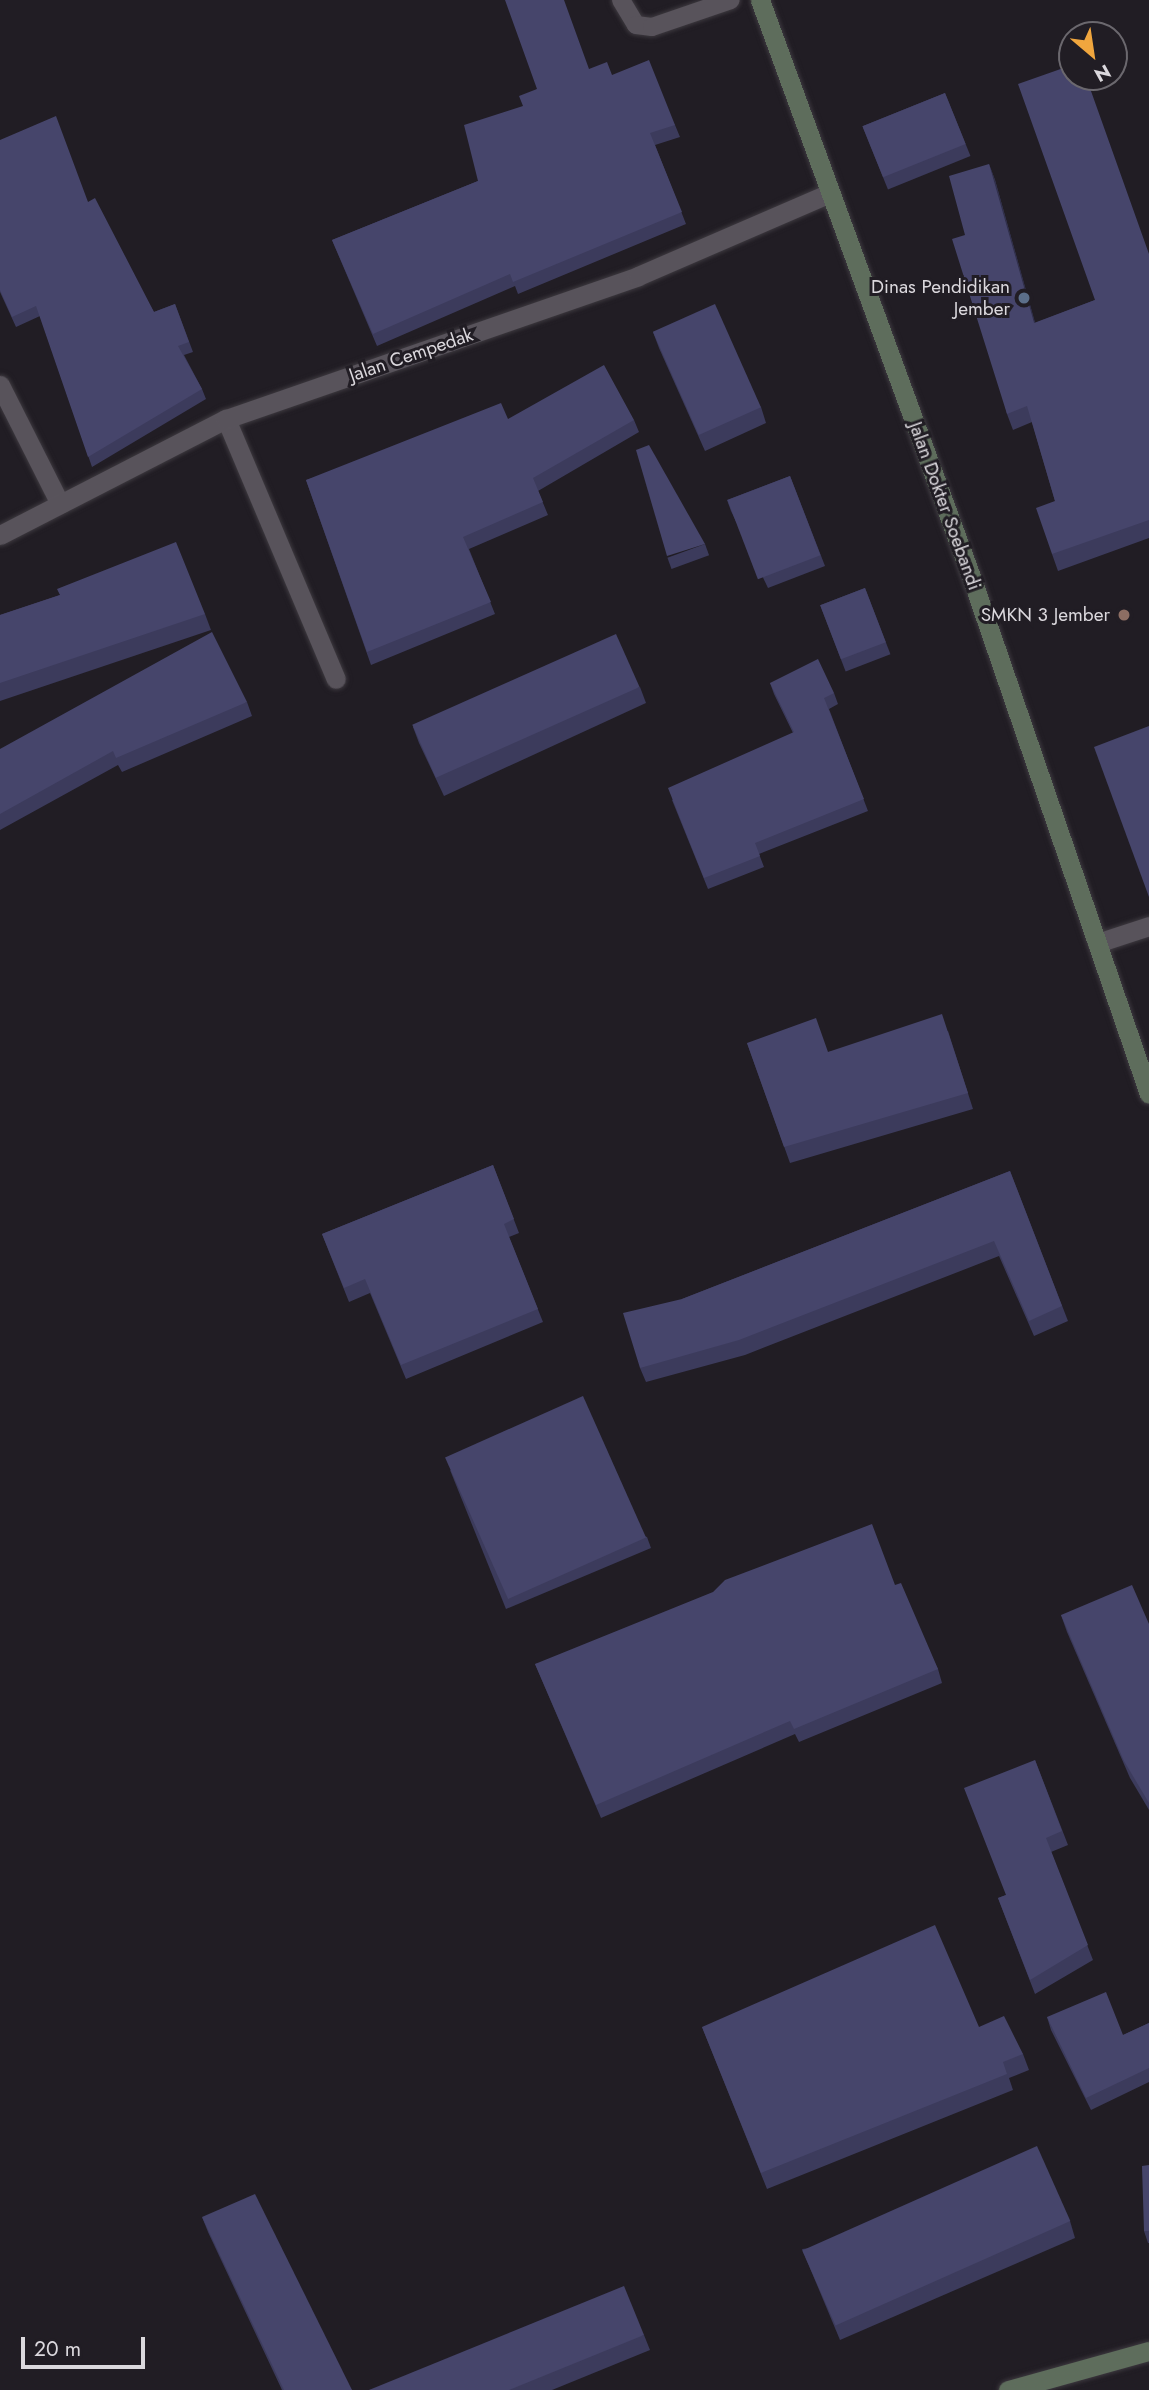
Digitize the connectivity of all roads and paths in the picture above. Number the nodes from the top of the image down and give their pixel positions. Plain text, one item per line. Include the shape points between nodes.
1 (621, 0) edge
2 (731, 0) edge
3 (760, 0) edge
4 (830, 193) junction
5 (0, 385) edge
6 (226, 419) junction
7 (60, 504) junction
8 (0, 534) edge
9 (336, 678) dead end
10 (1149, 926) edge
11 (1097, 943) junction
12 (1149, 1094) edge
13 (1149, 2351) edge
14 (1007, 2390) edge

1 - 2 lane via 636,25 652,27
3 - 4 main road, Jalan Dokter Soebandi
4 - 6 street, Jalan Cempedak via 638,276
4 - 11 main road, Jalan Dokter Soebandi
5 - 7 street
6 - 7 street, Jalan Cempedak
6 - 9 street
7 - 8 street, Jalan Cempedak
10 - 11 street
11 - 12 main road, Jalan Dokter Soebandi
13 - 14 main road

